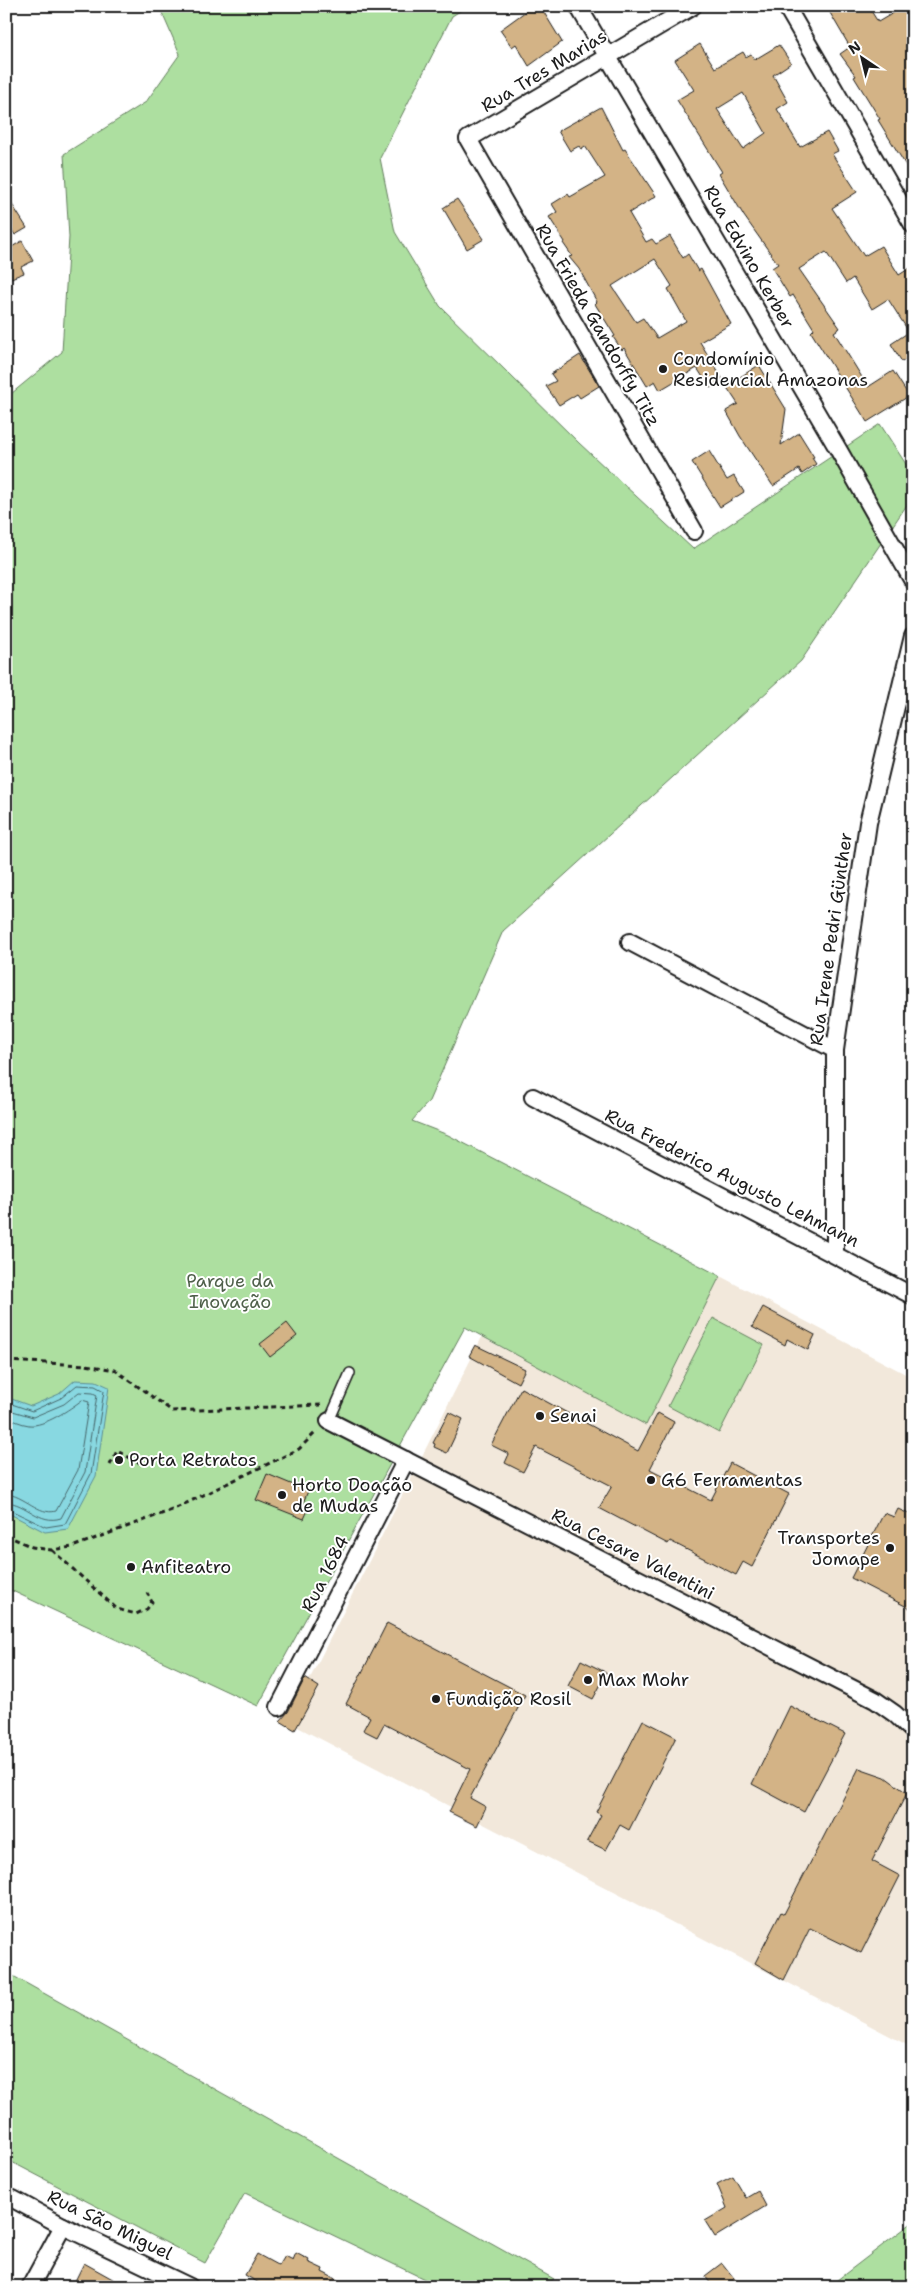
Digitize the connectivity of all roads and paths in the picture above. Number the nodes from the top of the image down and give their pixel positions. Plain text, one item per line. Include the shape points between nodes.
1 (578, 6) edge
2 (693, 6) edge
3 (786, 6) edge
4 (608, 56) junction
5 (468, 140) joint
6 (913, 225) edge
7 (694, 531) dead end
8 (913, 581) edge
9 (913, 636) edge
10 (630, 942) dead end
11 (835, 1050) junction
12 (533, 1097) dead end
13 (835, 1254) junction
14 (913, 1296) edge
15 (6, 1360) edge
16 (350, 1373) dead end
17 (331, 1415) junction
18 (406, 1460) junction
19 (140, 1463) dead end
20 (110, 1465) dead end
21 (6, 1535) edge
22 (51, 1550) junction
23 (146, 1593) dead end
24 (280, 1707) dead end
25 (913, 1731) edge
26 (13, 2199) dead end
27 (63, 2226) junction
28 (30, 2287) edge
29 (190, 2287) edge

1 - 4 street, Rua Edvino Kerber
2 - 4 street, Rua Tres Marias
3 - 6 street
4 - 5 street, Rua Tres Marias
4 - 8 street, Rua Edvino Kerber
5 - 7 street, Rua Frieda Gandorffy Titz
9 - 11 street, Rua Irene Pedri Günther via 868,823
10 - 11 street
11 - 13 street, Rua Irene Pedri Günther
12 - 13 street, Rua Frederico Augusto Lehmann
13 - 14 street, Rua Frederico Augusto Lehmann
15 - 17 path via 115,1370 172,1411 317,1404
16 - 17 lane
17 - 18 street, Rua Cesare Valentini
17 - 22 path via 300,1449 172,1510 72,1548
18 - 24 street, Rua 1684
18 - 25 street, Rua Cesare Valentini via 875,1700
19 - 20 path via 117,1451
21 - 22 path via 32,1547
22 - 23 path via 117,1609 136,1614 147,1610 152,1602
26 - 27 street, Rua São Miguel
27 - 28 street
27 - 29 street, Rua São Miguel

